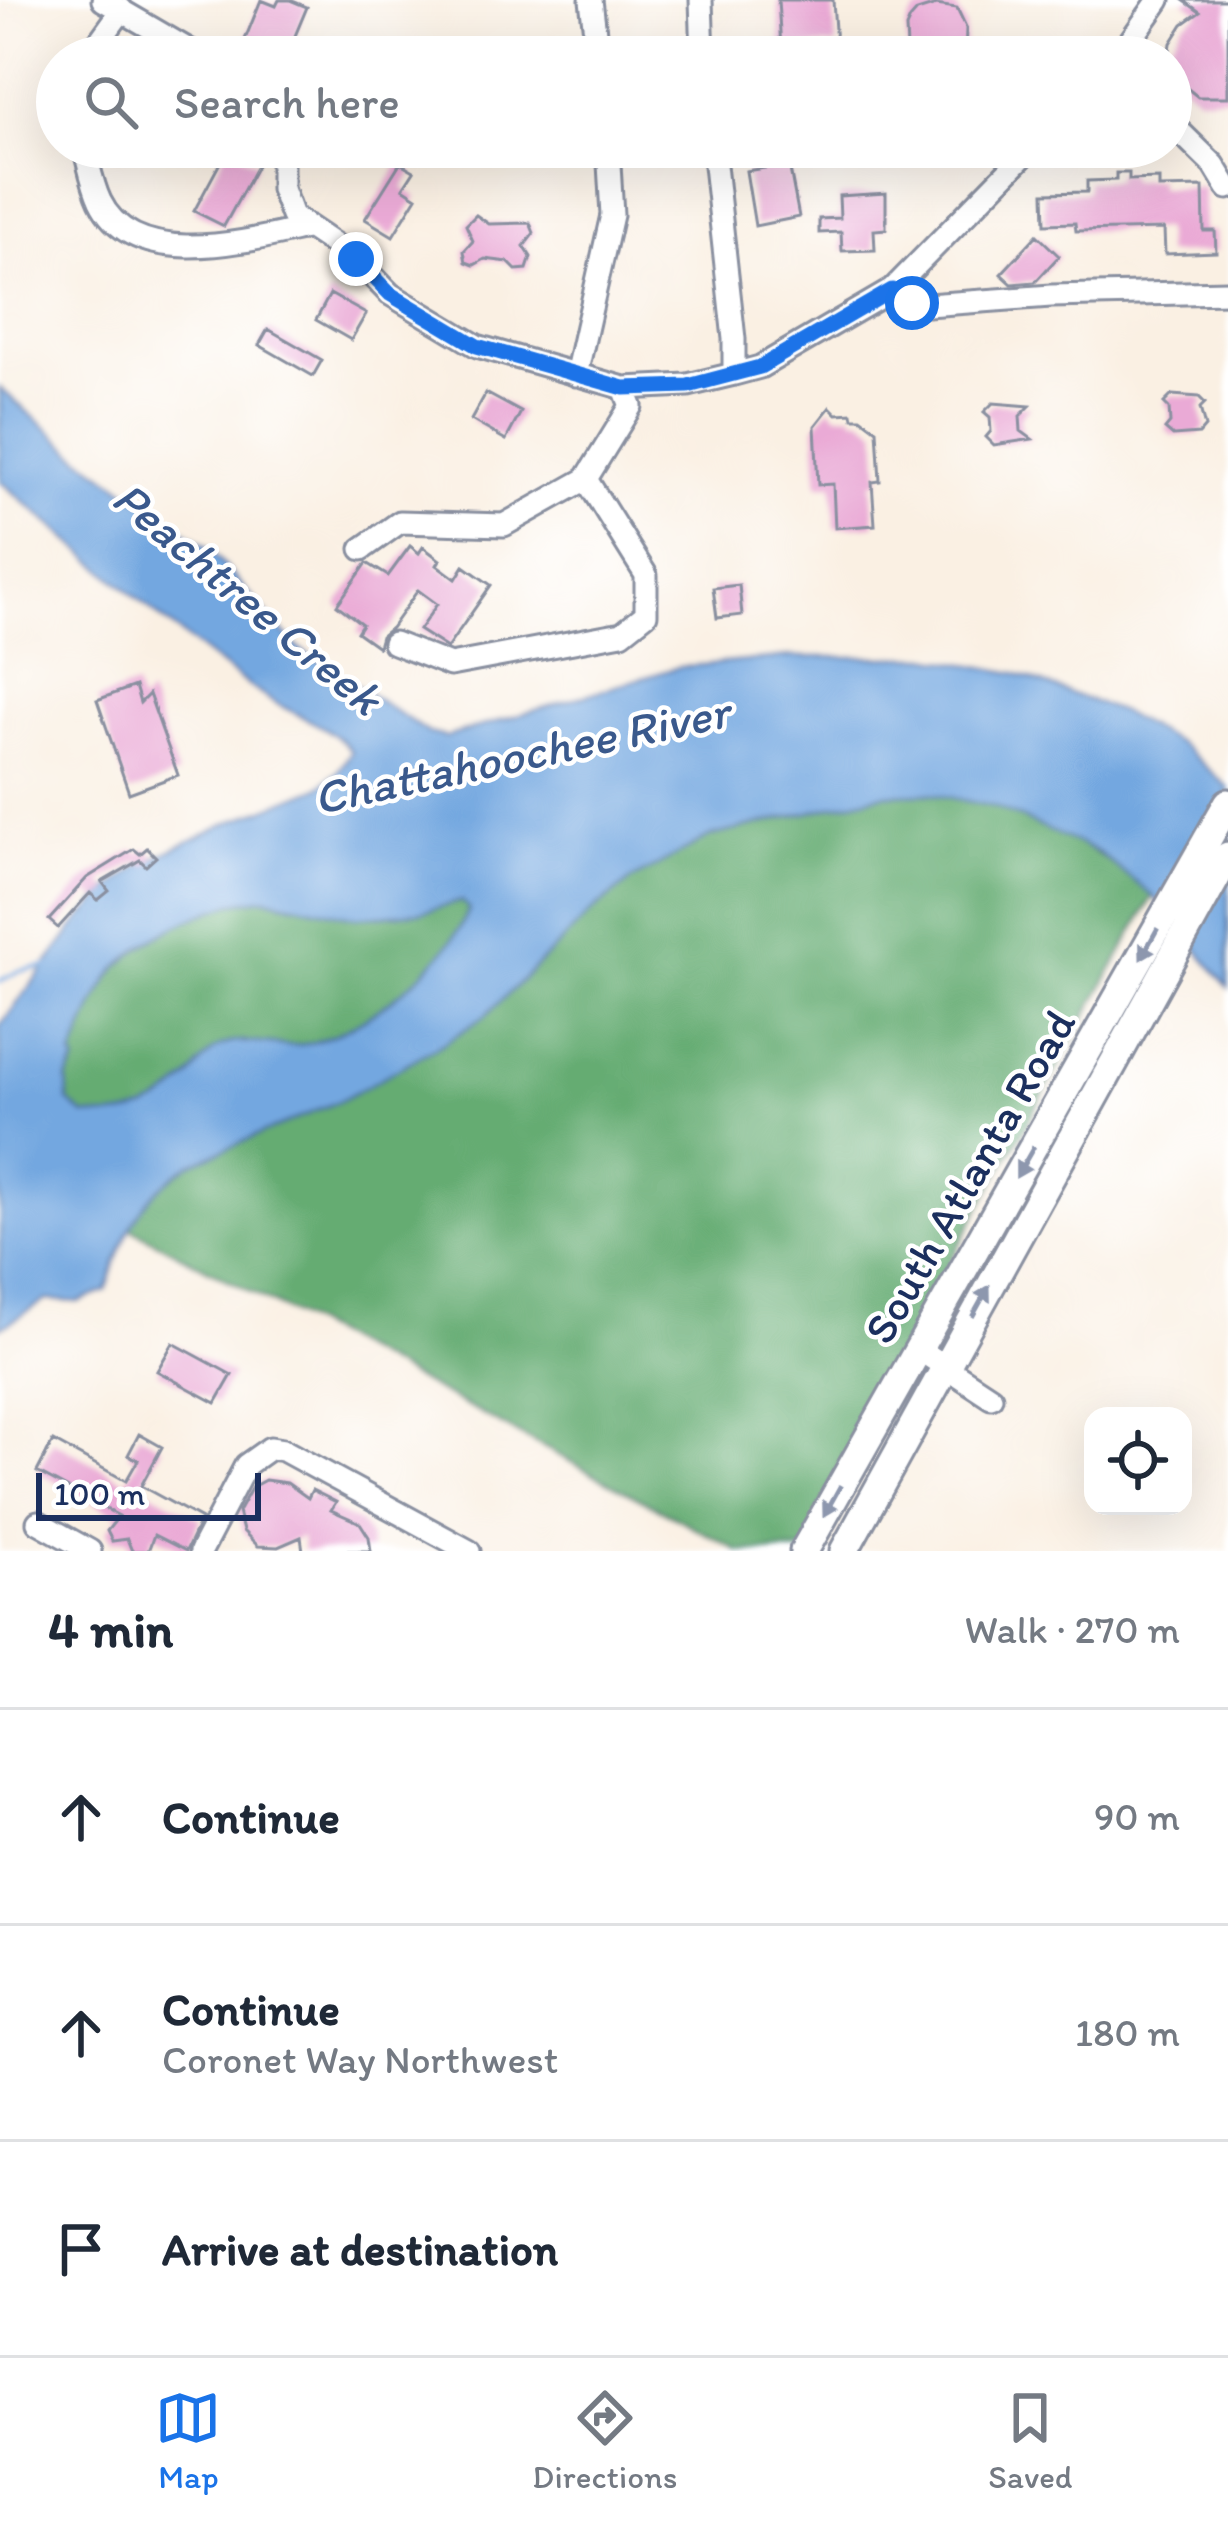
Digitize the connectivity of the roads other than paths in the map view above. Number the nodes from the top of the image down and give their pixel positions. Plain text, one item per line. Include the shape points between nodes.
1 (591, 0) edge
2 (700, 0) edge
3 (1160, 0) edge
4 (112, 5) edge
5 (98, 36) edge
6 (165, 36) edge
7 (595, 36) edge
8 (702, 36) edge
9 (1134, 36) edge
10 (1192, 141) edge
11 (91, 168) edge
12 (284, 168) edge
13 (609, 168) edge
14 (715, 168) edge
15 (1011, 168) edge
16 (1228, 188) edge
17 (306, 228) junction
18 (892, 290) junction
19 (1228, 292) edge
20 (576, 374) junction
21 (734, 374) junction
22 (624, 388) junction
23 (586, 479) junction
24 (362, 549) dead end
25 (394, 643) dead end
26 (1228, 803) edge
27 (1218, 858) edge
28 (1093, 1070) junction
29 (918, 1349) junction
30 (946, 1366) junction
31 (992, 1397) dead end
32 (38, 1522) dead end
33 (90, 1551) edge
34 (201, 1551) edge
35 (469, 1551) edge
36 (804, 1551) edge
37 (844, 1551) edge

1 - 7 street
2 - 8 street
3 - 9 street
4 - 5 street
4 - 6 street
10 - 16 street
11 - 17 street via 101,203 134,236 194,246
12 - 17 street via 286,202
13 - 20 street via 612,215
14 - 21 street
15 - 18 street
17 - 20 street via 356,259 390,294 477,346
18 - 19 street via 927,305
18 - 21 street via 760,367
20 - 22 street
21 - 22 street via 688,386
22 - 23 street via 631,406
23 - 24 street via 504,525 400,522
23 - 25 street via 646,575 646,614 622,633 450,664
26 - 27 main road, South Atlanta Road
27 - 28 main road, South Atlanta Road
28 -> 29 main road, South Atlanta Road
30 -> 28 main road, South Atlanta Road
29 - 30 street
29 -> 36 main road, South Atlanta Road
30 - 31 street
30 - 37 main road, South Atlanta Road
32 - 33 street
34 - 35 street via 246,1465 270,1448

